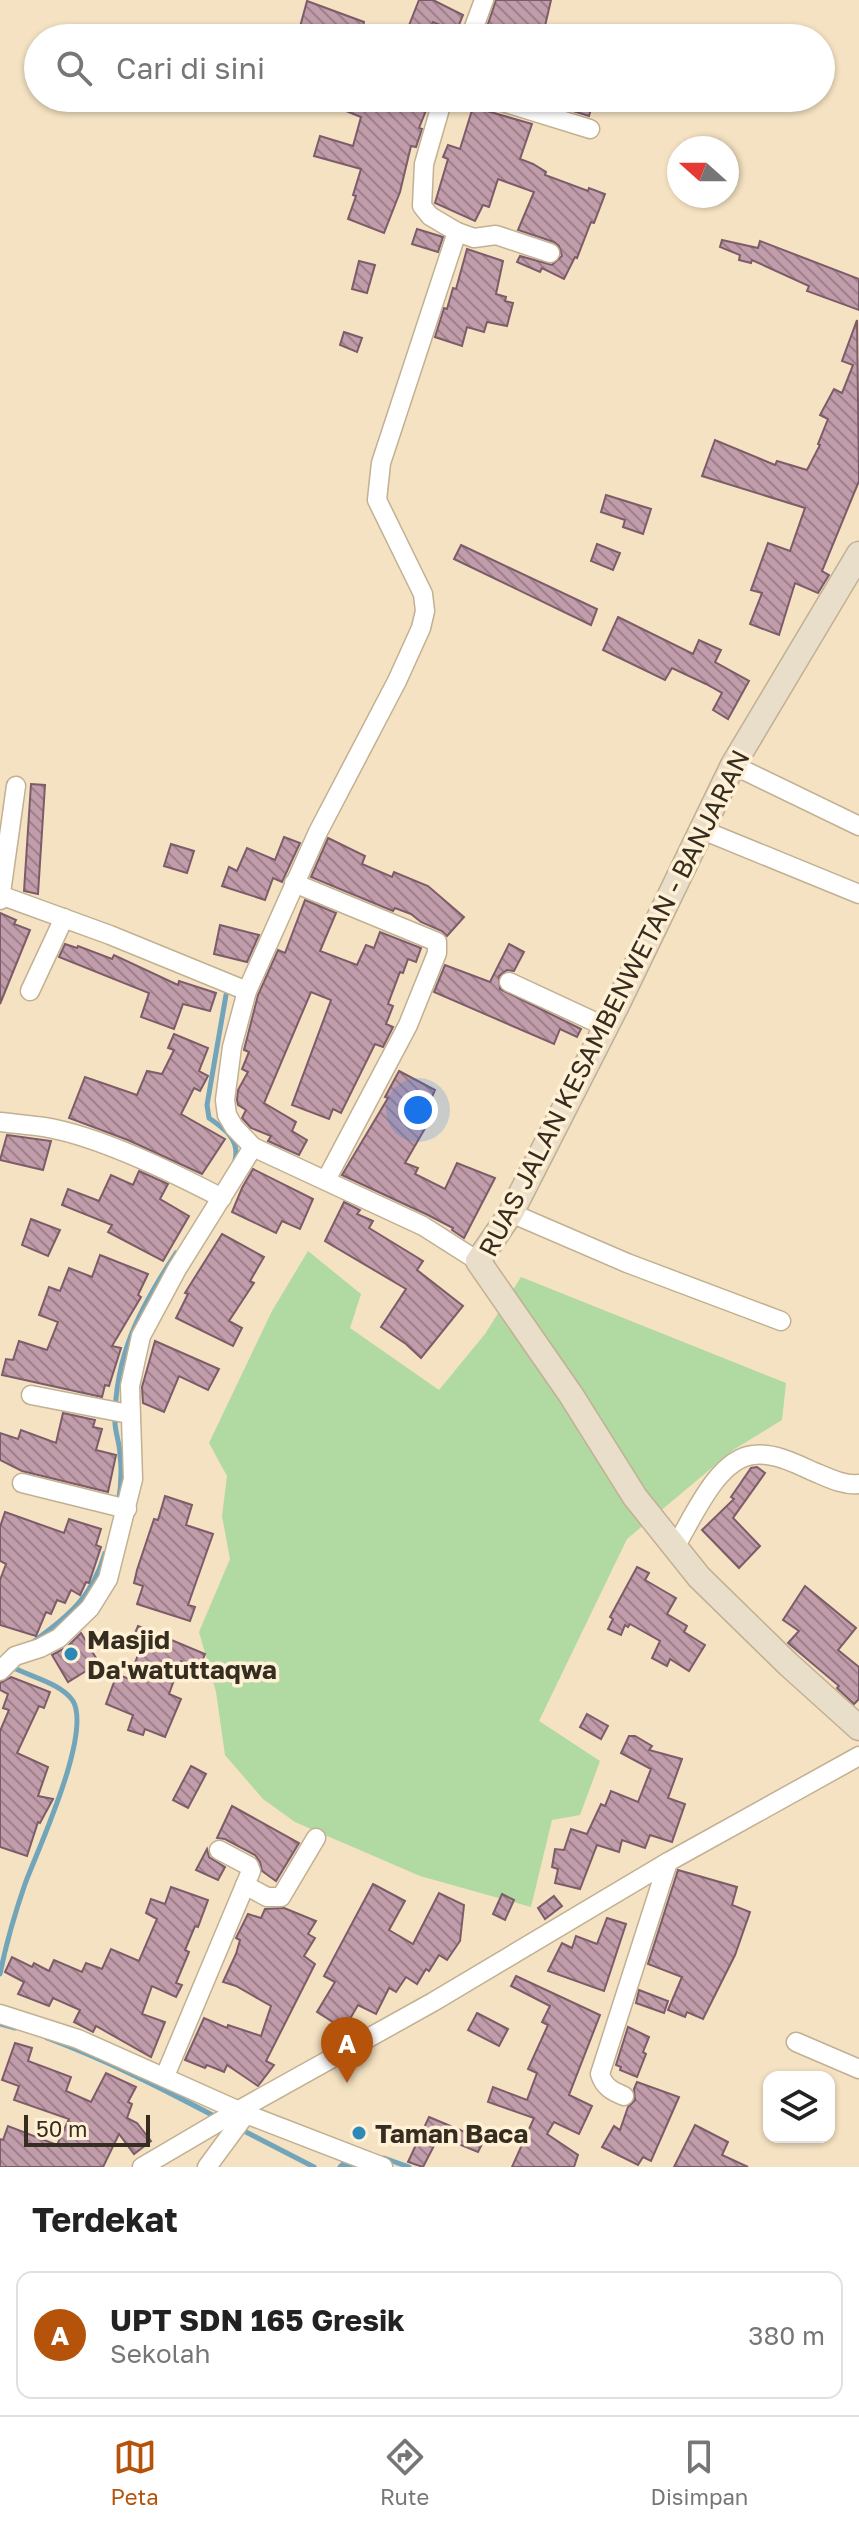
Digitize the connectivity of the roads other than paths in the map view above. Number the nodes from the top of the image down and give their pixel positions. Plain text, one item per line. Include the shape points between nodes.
1 (484, 0) edge
2 (475, 24) edge
3 (439, 112) edge
4 (535, 112) edge
5 (590, 129) dead end
6 (457, 232) junction
7 (550, 253) dead end
8 (859, 554) edge
9 (733, 765) junction
10 (16, 786) dead end
11 (859, 826) edge
12 (700, 829) junction
13 (294, 883) junction
14 (859, 894) edge
15 (1, 897) edge
16 (64, 918) junction
17 (509, 982) dead end
18 (30, 991) dead end
19 (247, 991) junction
20 (606, 1027) junction
21 (1, 1122) edge
22 (253, 1147) junction
23 (326, 1180) junction
24 (222, 1198) junction
25 (511, 1213) junction
26 (478, 1261) junction
27 (781, 1321) dead end
28 (31, 1395) dead end
29 (129, 1414) junction
30 (22, 1483) dead end
31 (859, 1484) edge
32 (127, 1509) junction
33 (675, 1547) junction
34 (0, 1671) edge
35 (859, 1728) edge
36 (859, 1756) edge
37 (316, 1838) dead end
38 (219, 1850) dead end
39 (668, 1862) junction
40 (245, 1885) junction
41 (0, 2014) edge
42 (796, 2042) dead end
43 (859, 2069) edge
44 (165, 2076) junction
45 (624, 2096) dead end
46 (242, 2112) junction
47 (142, 2167) edge
48 (207, 2167) edge
49 (383, 2167) edge

1 - 2 street
3 - 6 street via 424,164 422,206
4 - 5 street
6 - 7 street via 474,238 496,235
6 - 13 street via 378,486 377,500 423,594 421,628
8 - 9 main road, RUAS JALAN KESAMBENWETAN - BANJARAN
9 - 11 street
9 - 12 main road, RUAS JALAN KESAMBENWETAN - BANJARAN
10 - 15 street
12 - 14 street
12 - 20 main road, RUAS JALAN KESAMBENWETAN - BANJARAN
13 - 19 street
13 - 23 street via 437,942 408,1025
15 - 16 street
16 - 18 street
16 - 19 street
17 - 20 street
19 - 22 street via 225,1100 234,1127
20 - 25 main road, RUAS JALAN KESAMBENWETAN - BANJARAN
21 - 24 street via 70,1133
22 - 23 street
22 - 24 street
23 - 26 street via 423,1226
24 - 29 street via 141,1336
25 - 26 main road, RUAS JALAN KESAMBENWETAN - BANJARAN
25 - 27 street
26 - 33 main road, RUAS JALAN KESAMBENWETAN - BANJARAN via 635,1497
28 - 29 street
29 - 32 street via 133,1479
30 - 32 street
31 - 33 street via 835,1481 776,1458 755,1454 737,1459 720,1473
32 - 34 street via 99,1597 59,1638 15,1656
33 - 35 main road, RUAS JALAN KESAMBENWETAN - BANJARAN via 754,1632
36 - 39 street
37 - 40 street via 281,1897 267,1897
38 - 40 street via 249,1866
39 - 45 street via 600,2074 610,2090
39 - 46 street
40 - 44 street
41 - 44 street via 78,2039
42 - 43 street
44 - 46 street
46 - 47 street
46 - 48 street
46 - 49 street

